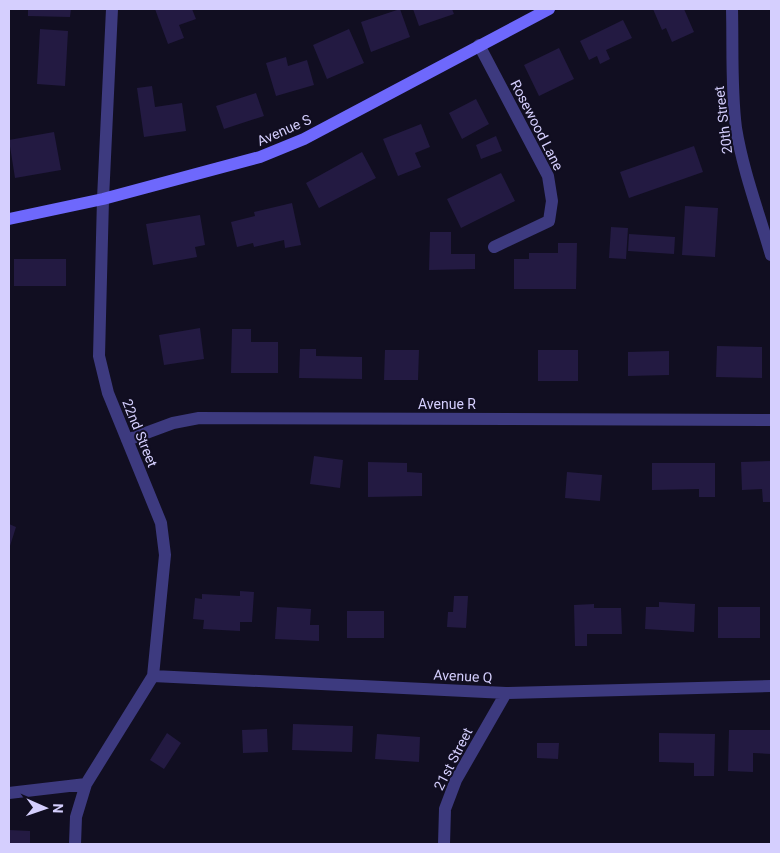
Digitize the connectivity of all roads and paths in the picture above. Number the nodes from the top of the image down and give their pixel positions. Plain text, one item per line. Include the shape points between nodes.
1 (112, 9) edge
2 (549, 9) edge
3 (732, 9) edge
4 (479, 45) junction
5 (103, 199) junction
6 (9, 220) edge
7 (494, 247) dead end
8 (771, 255) edge
9 (771, 420) edge
10 (127, 440) junction
11 (153, 676) junction
12 (771, 686) edge
13 (506, 693) junction
14 (86, 784) junction
15 (9, 793) edge
16 (75, 844) edge
17 (444, 844) edge

1 - 5 street, 22nd Street
2 - 4 street, Avenue S
3 - 8 street, 20th Street via 736,129
4 - 5 street, Avenue S via 304,140 260,157
4 - 7 street, Rosewood Lane via 548,176 552,201 548,221
5 - 6 street, Avenue S
5 - 10 street, 22nd Street via 99,356 108,393
9 - 10 street, Avenue R via 199,418 173,422
10 - 11 street, 22nd Street via 161,523 165,555
11 - 13 street, Avenue Q
11 - 14 street, 22nd Street
12 - 13 street, Avenue Q
13 - 17 street, 21st Street via 456,780 445,809
14 - 15 street
14 - 16 street, 22nd Street via 76,817

